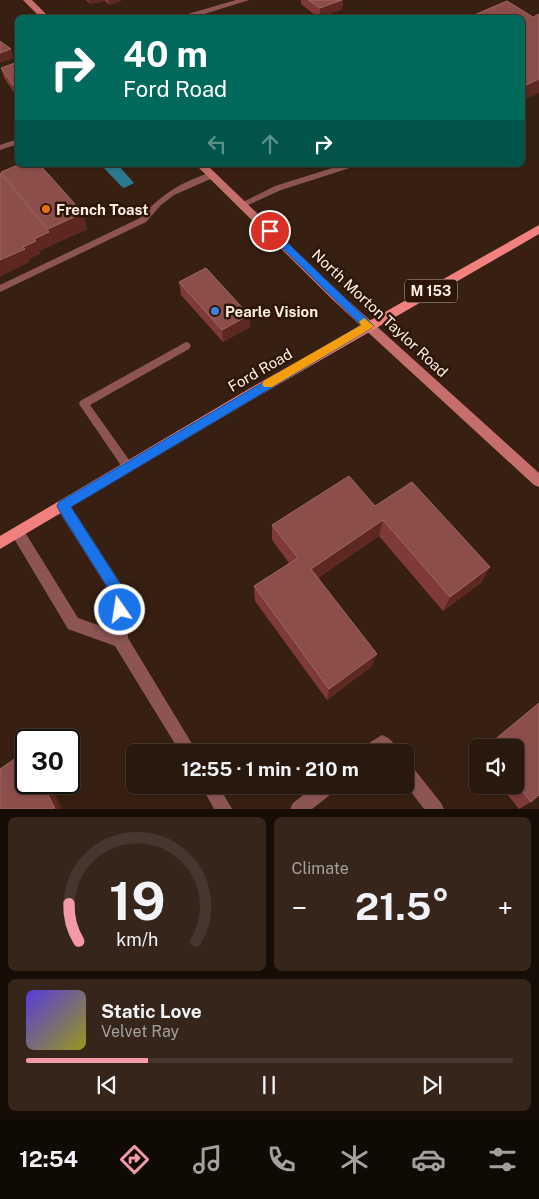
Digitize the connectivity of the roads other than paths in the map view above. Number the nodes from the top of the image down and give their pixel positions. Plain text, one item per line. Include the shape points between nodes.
1 (27, 0) edge
2 (245, 0) edge
3 (43, 15) edge
4 (195, 15) edge
5 (15, 142) edge
6 (0, 148) edge
7 (203, 167) edge
8 (344, 167) edge
9 (212, 175) junction
10 (243, 204) junction
11 (539, 229) edge
12 (0, 289) edge
13 (369, 326) junction
14 (186, 346) dead end
15 (128, 467) junction
16 (539, 481) edge
17 (64, 506) junction
18 (18, 533) junction
19 (0, 543) edge
20 (120, 640) junction
21 (184, 744) edge
22 (414, 782) edge
23 (214, 794) edge
24 (318, 794) edge
25 (223, 809) edge
26 (299, 809) edge
27 (435, 809) edge

1 - 3 street
2 - 4 street
5 - 6 lane
7 - 9 street, North Morton Taylor Road
8 - 10 lane via 278,188
9 - 10 street, North Morton Taylor Road
9 - 12 lane via 171,193 158,202 143,220
10 - 13 street, North Morton Taylor Road
11 - 13 main road, Ford Road / M 153
13 - 15 main road, Ford Road / M 153
13 - 16 street, North Morton Taylor Road
14 - 15 lane via 84,404
15 - 17 main road, Ford Road / M 153
17 - 18 main road, Ford Road / M 153
17 - 20 street via 120,595
18 - 19 main road, Ford Road / M 153
18 - 20 street via 73,624
20 - 21 street
22 - 27 street
23 - 25 street
24 - 26 street

